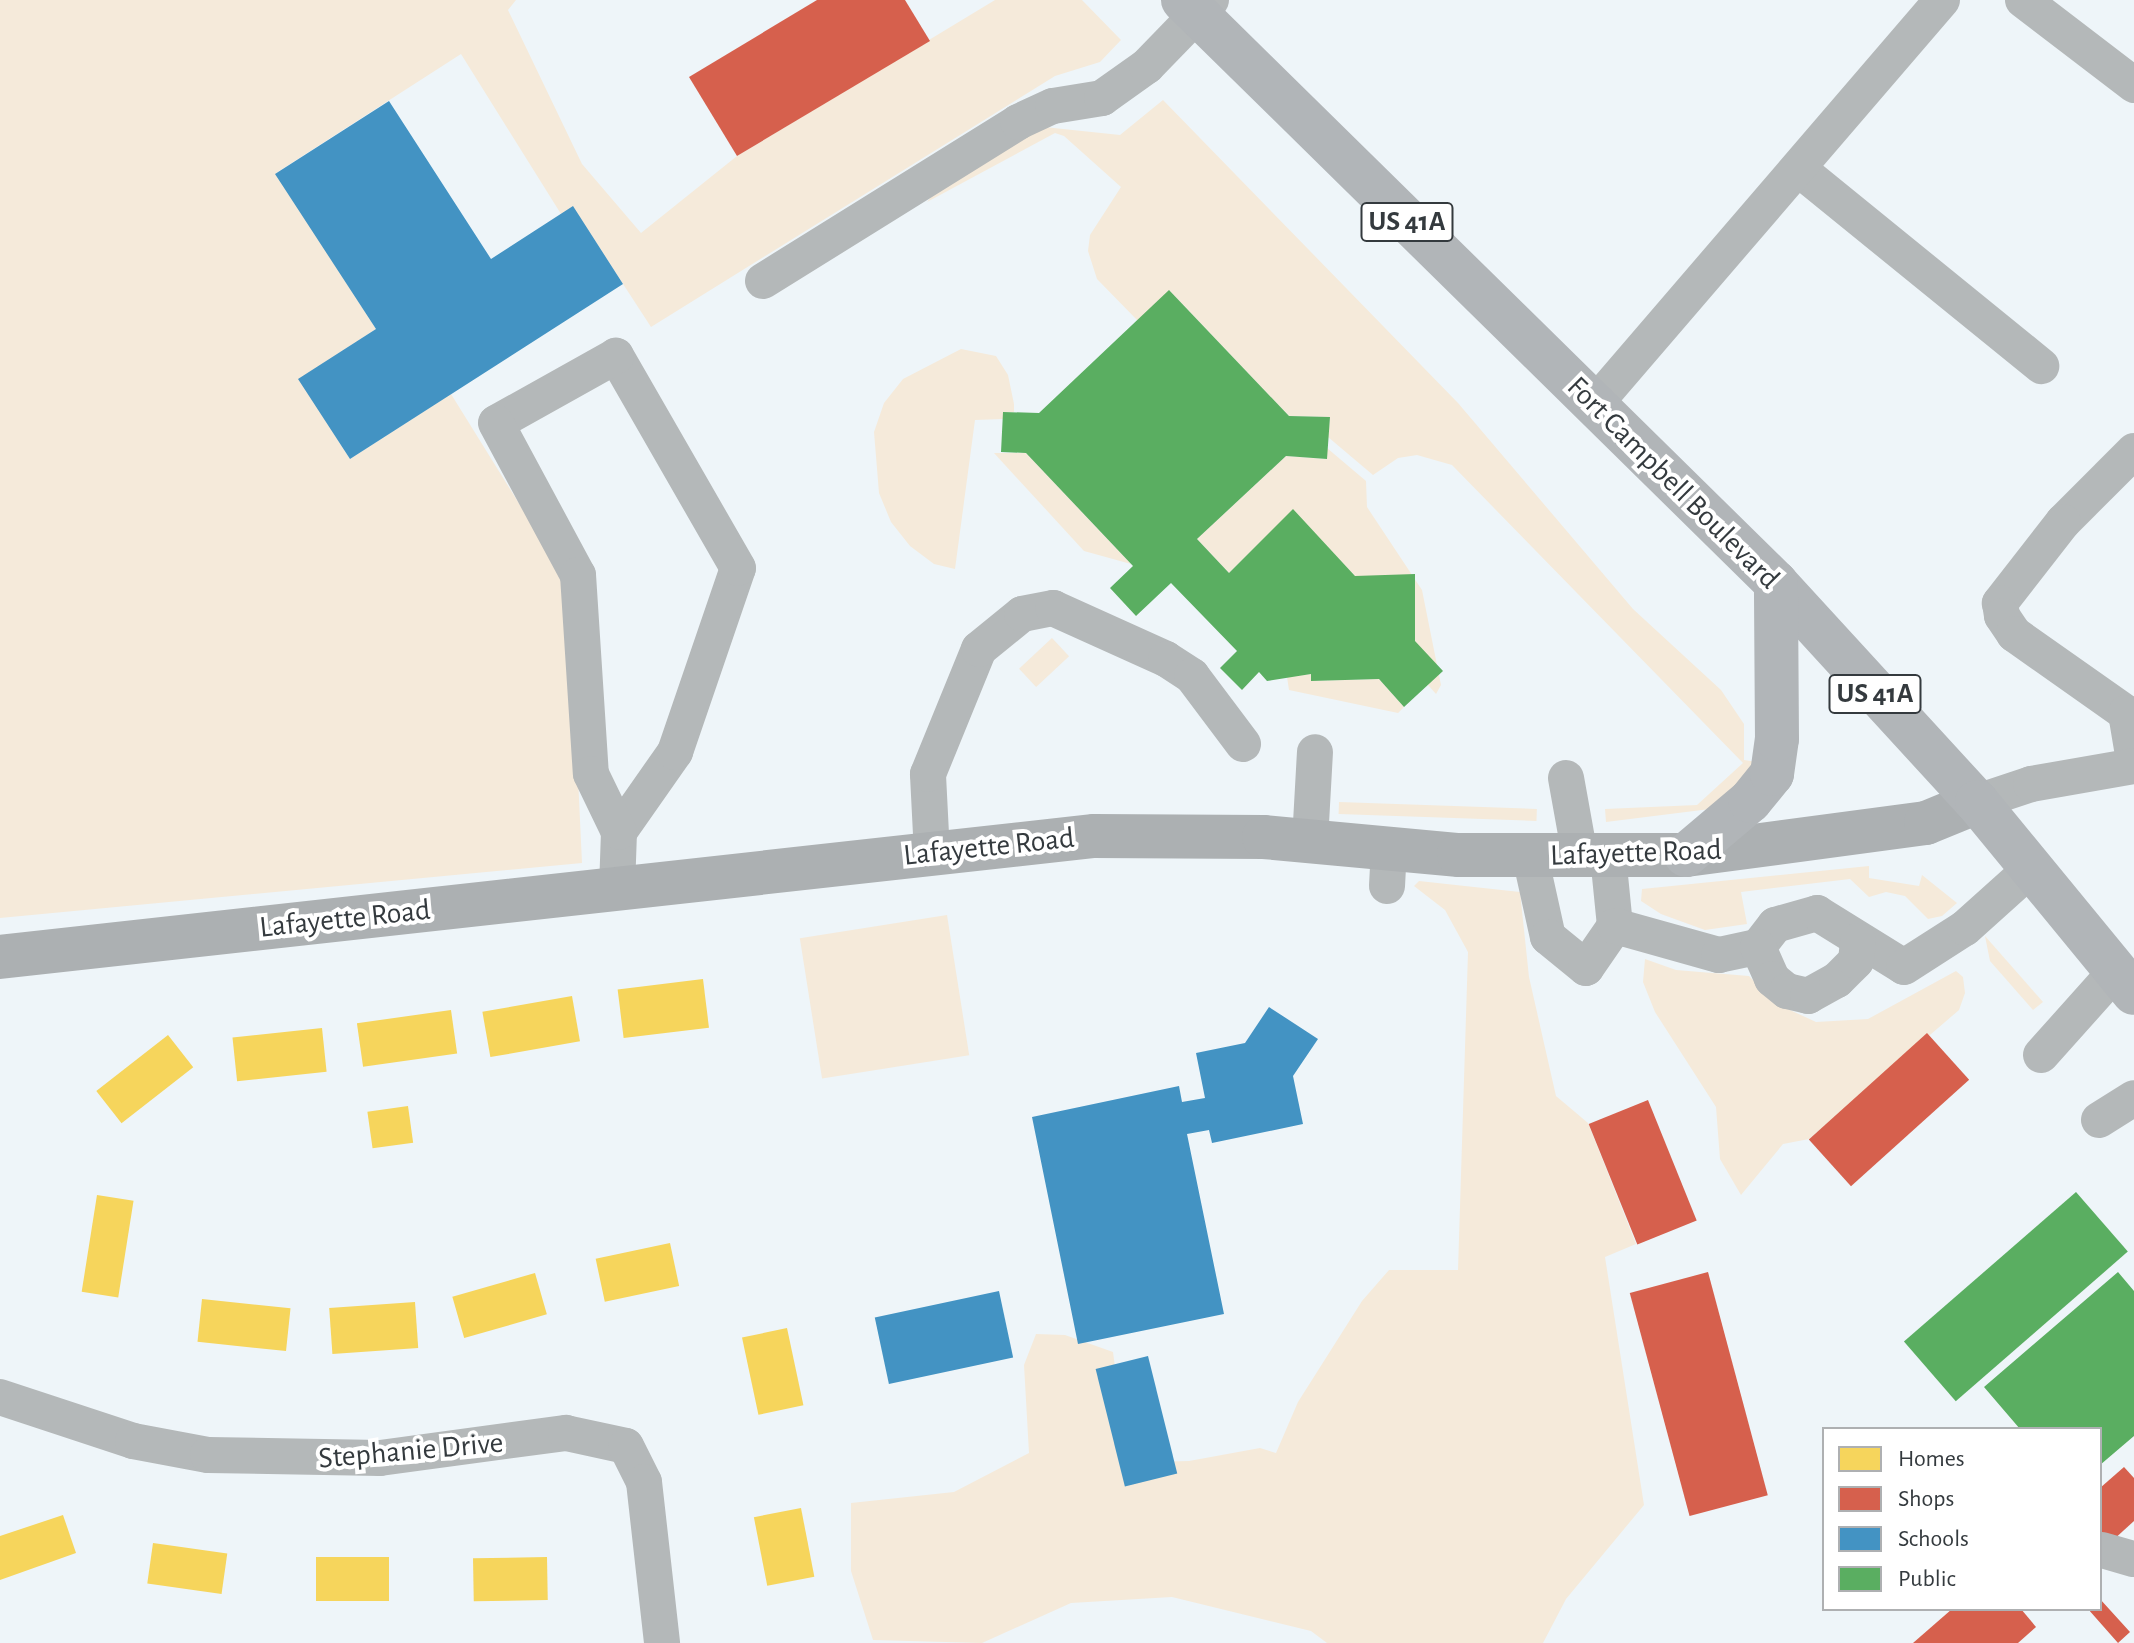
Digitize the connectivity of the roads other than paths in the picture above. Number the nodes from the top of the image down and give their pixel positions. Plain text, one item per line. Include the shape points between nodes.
1 (1942, 0) edge
2 (2023, 0) edge
3 (1197, 4) edge
4 (2134, 85) edge
5 (1800, 170) junction
6 (763, 281) dead end
7 (2041, 366) dead end
8 (1594, 405) junction
9 (2134, 451) edge
10 (1776, 583) junction
11 (1243, 744) dead end
12 (1315, 752) dead end
13 (2134, 763) edge
14 (1566, 778) dead end
15 (1977, 802) junction
16 (619, 832) junction
17 (1310, 841) junction
18 (932, 854) junction
19 (1686, 855) junction
20 (1530, 856) junction
21 (1594, 856) junction
22 (2033, 867) junction
23 (617, 889) junction
24 (1615, 926) junction
25 (1858, 941) junction
26 (1758, 947) junction
27 (0, 957) edge
28 (2125, 982) edge
29 (2041, 1055) dead end
30 (2134, 1098) edge
31 (2099, 1120) dead end
32 (0, 1397) edge
33 (662, 1643) edge

1 - 5 street
2 - 4 street
3 - 6 street via 1147,66 1102,98 1053,106 1018,122
3 - 8 highway, Fort Campbell Boulevard / US 41A
5 - 7 street
5 - 8 street
8 - 10 highway, Fort Campbell Boulevard / US 41A
9 - 13 street via 2063,522 2000,603 2014,634 2126,713
10 - 15 highway, Fort Campbell Boulevard / US 41A
10 - 19 highway via 1777,739 1772,774 1750,801
11 - 18 street via 1192,676 1166,659 1053,608 1022,614 979,649 928,774
12 - 17 street
13 - 15 street via 2031,784
14 - 21 street
15 - 19 main road, Lafayette Road via 1926,823
15 - 22 highway, Fort Campbell Boulevard / US 41A
16 - 16 street via 675,752 738,568 616,356 496,423 578,575 591,774
16 - 23 street
17 - 18 main road, Lafayette Road via 1094,836
17 - 20 main road, Lafayette Road via 1388,868
18 - 23 main road, Lafayette Road
19 - 21 main road, Lafayette Road
20 - 21 main road, Lafayette Road
20 - 24 street via 1548,937 1586,968
21 - 24 street
22 - 25 street via 1965,928 1904,967
22 - 28 highway, Fort Campbell Boulevard / US 41A
23 - 27 main road, Lafayette Road
24 - 26 street via 1719,955
25 - 26 street via 1817,913 1775,925
25 - 26 street via 1856,961 1837,980 1808,996 1787,991 1772,979
28 - 29 street
30 - 31 street
32 - 33 street, Stephanie Drive via 133,1441 208,1455 380,1458 566,1433 626,1446 644,1482

